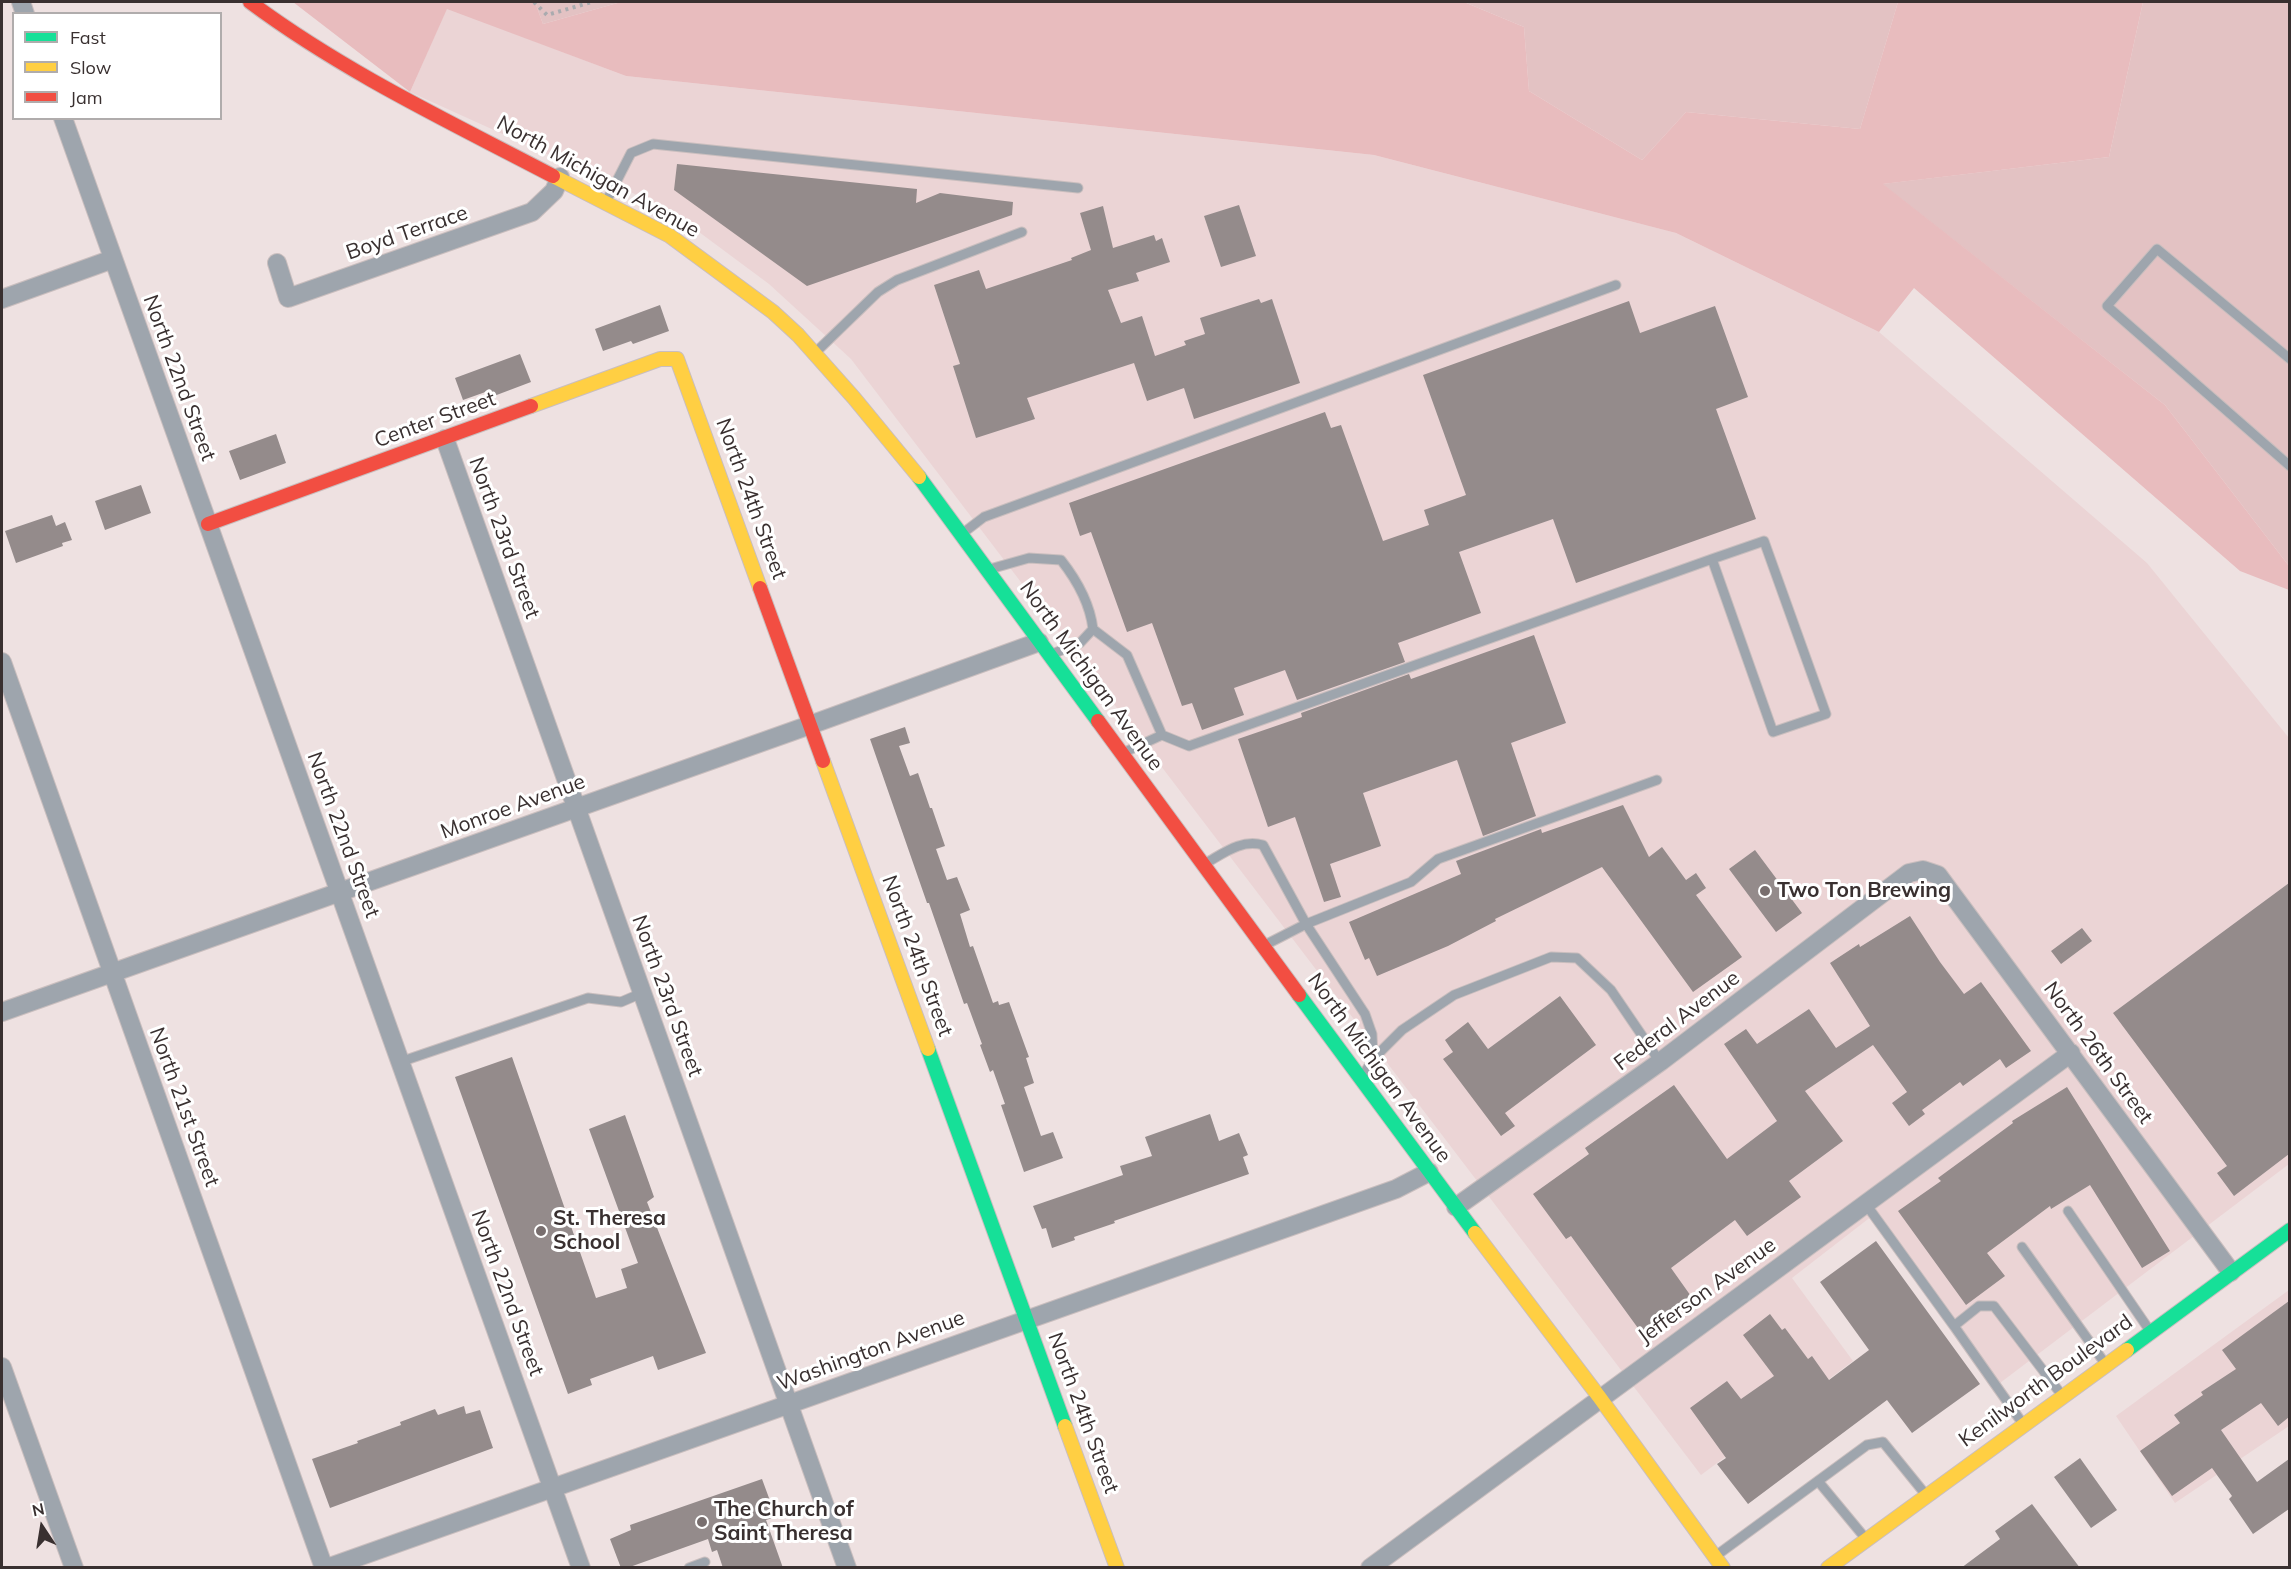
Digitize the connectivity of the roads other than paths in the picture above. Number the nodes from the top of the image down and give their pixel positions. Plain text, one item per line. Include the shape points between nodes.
1 (250, 2) edge
2 (64, 120) edge
3 (560, 177) junction
4 (1078, 188) dead end
5 (606, 202) junction
6 (1022, 232) dead end
7 (113, 260) junction
8 (277, 263) dead end
9 (1616, 285) dead end
10 (2, 299) edge
11 (814, 354) junction
12 (677, 359) joint
13 (2289, 359) edge
14 (445, 439) junction
15 (2289, 466) edge
16 (208, 524) junction
17 (962, 534) junction
18 (1712, 559) junction
19 (987, 570) junction
20 (1093, 629) junction
21 (1045, 648) junction
22 (2, 662) edge
23 (810, 725) junction
24 (1162, 735) junction
25 (1122, 753) junction
26 (1657, 780) dead end
27 (577, 808) junction
28 (1203, 865) junction
29 (1923, 870) joint
30 (340, 892) junction
31 (1306, 924) junction
32 (1263, 946) junction
33 (112, 973) junction
34 (642, 993) junction
35 (2, 1012) edge
36 (2071, 1053) junction
37 (1373, 1059) junction
38 (400, 1062) junction
39 (1660, 1062) junction
40 (1361, 1079) junction
41 (1429, 1172) junction
42 (1865, 1203) junction
43 (1456, 1207) junction
44 (2068, 1211) dead end
45 (2289, 1230) edge
46 (2022, 1247) dead end
47 (2231, 1272) junction
48 (1026, 1319) junction
49 (1954, 1326) junction
50 (2150, 1331) junction
51 (2106, 1364) junction
52 (2, 1367) edge
53 (2062, 1396) junction
54 (1600, 1398) junction
55 (789, 1404) junction
56 (2023, 1425) junction
57 (1818, 1481) junction
58 (552, 1488) junction
59 (1926, 1496) junction
60 (1867, 1539) junction
61 (705, 1562) dead end
62 (1719, 1562) edge
63 (74, 1568) edge
64 (325, 1568) edge
65 (581, 1568) edge
66 (689, 1568) edge
67 (847, 1568) edge
68 (1117, 1568) edge
69 (1370, 1568) edge
70 (1828, 1568) edge

1 - 3 street, North Michigan Avenue via 376,84
2 - 7 street, North 22nd Street
3 - 5 street, North Michigan Avenue
3 - 8 street, Boyd Terrace via 554,191 532,212 288,298
4 - 5 lane via 652,144 631,153
5 - 11 street, North Michigan Avenue via 670,236 773,312
6 - 11 lane via 897,280 878,292
7 - 10 street
7 - 16 street, North 22nd Street
9 - 17 lane via 984,517
11 - 17 street, North Michigan Avenue
12 - 14 street, Center Street via 660,359
12 - 23 street, North 24th Street
13 - 15 lane via 2157,249 2107,306
14 - 16 street, Center Street
14 - 27 street, North 23rd Street
16 - 30 street, North 22nd Street
17 - 19 street, North Michigan Avenue
18 - 18 lane via 1773,732 1826,714 1764,540
18 - 24 lane via 1189,746
19 - 20 lane via 1029,558 1061,560 1073,575
19 - 21 street, North Michigan Avenue
20 - 21 lane via 1080,643
20 - 24 lane via 1127,655
21 - 23 street, Monroe Avenue
21 - 25 street, North Michigan Avenue
22 - 33 street, North 21st Street
23 - 27 street, Monroe Avenue
23 - 48 street, North 24th Street
24 - 25 lane
25 - 28 street, North Michigan Avenue
26 - 31 lane via 1437,858 1410,882
27 - 30 street, Monroe Avenue
27 - 34 street, North 23rd Street
28 - 31 lane via 1240,844 1263,845
28 - 32 street, North Michigan Avenue
29 - 36 street, North 26th Street via 1938,875
29 - 39 street, Federal Avenue via 1909,873
30 - 33 street, Monroe Avenue
30 - 38 street, North 22nd Street
31 - 32 lane
31 - 37 lane via 1365,1014 1372,1034
32 - 40 street, North Michigan Avenue
33 - 35 street, Monroe Avenue
33 - 64 street, North 21st Street
34 - 38 lane via 621,1002 588,998
34 - 55 street, North 23rd Street
36 - 42 street, Jefferson Avenue
36 - 47 street, North 26th Street
37 - 39 lane via 1402,1030 1454,995 1551,957 1577,958 1611,990
37 - 40 lane
38 - 58 street, North 22nd Street
39 - 43 street, Federal Avenue
40 - 41 street, North Michigan Avenue
41 - 43 street, North Michigan Avenue
41 - 48 street, Washington Avenue via 1396,1190
42 - 49 lane
42 - 54 street, Jefferson Avenue
43 - 54 street, North Michigan Avenue
44 - 50 lane
45 - 47 street, Kenilworth Boulevard
46 - 51 lane
47 - 50 street, Kenilworth Boulevard
48 - 55 street, Washington Avenue
48 - 68 street, North 24th Street
49 - 53 lane via 1979,1306 1994,1306
49 - 56 lane
50 - 51 street, Kenilworth Boulevard
51 - 53 street, Kenilworth Boulevard
52 - 63 street
53 - 56 street, Kenilworth Boulevard
54 - 62 street, North Michigan Avenue
54 - 69 street, Jefferson Avenue
55 - 58 street, Washington Avenue
55 - 67 street, North 23rd Street
56 - 59 street, Kenilworth Boulevard
57 - 59 lane via 1867,1445 1883,1442
57 - 60 lane
57 - 62 lane
58 - 64 street, Washington Avenue
58 - 65 street, North 22nd Street
59 - 60 street, Kenilworth Boulevard
60 - 70 street, Kenilworth Boulevard
61 - 66 lane

